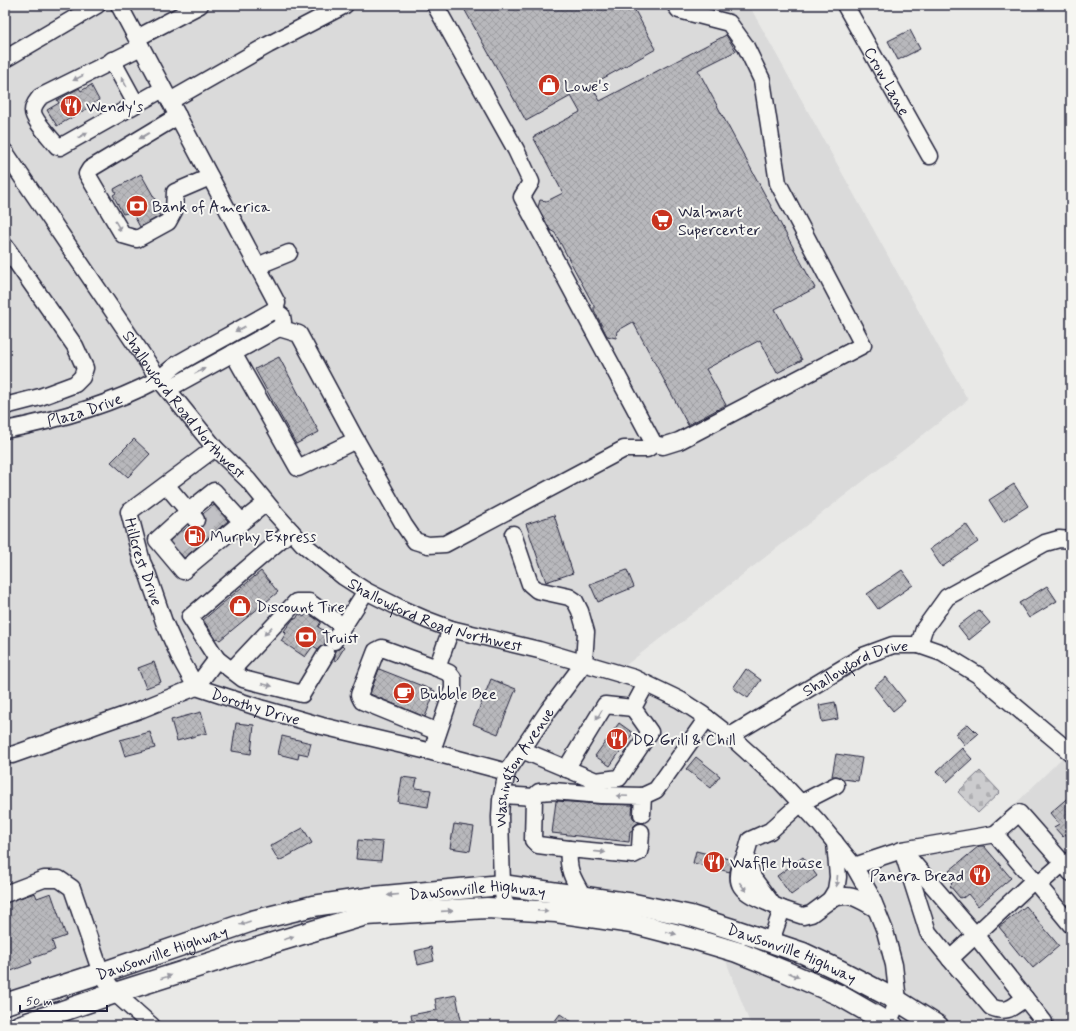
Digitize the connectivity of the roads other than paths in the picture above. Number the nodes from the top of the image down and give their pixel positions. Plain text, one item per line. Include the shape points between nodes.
1 (97, 5) edge
2 (119, 5) edge
3 (200, 5) edge
4 (345, 5) edge
5 (435, 5) edge
6 (675, 5) edge
7 (845, 5) edge
8 (139, 43) junction
9 (5, 59) edge
10 (112, 60) junction
11 (166, 95) junction
12 (136, 104) junction
13 (178, 116) junction
14 (5, 152) edge
15 (930, 156) dead end
16 (210, 176) junction
17 (5, 246) edge
18 (290, 253) dead end
19 (257, 266) junction
20 (274, 310) junction
21 (279, 328) junction
22 (233, 353) junction
23 (163, 384) junction
24 (5, 406) edge
25 (5, 430) edge
26 (356, 440) junction
27 (654, 444) junction
28 (215, 448) junction
29 (166, 485) junction
30 (266, 503) junction
31 (197, 512) junction
32 (242, 522) junction
33 (291, 531) junction
34 (513, 534) dead end
35 (1071, 540) edge
36 (366, 591) junction
37 (343, 626) junction
38 (451, 629) junction
39 (919, 645) junction
40 (217, 659) junction
41 (584, 662) junction
42 (437, 668) junction
43 (232, 670) junction
44 (646, 684) junction
45 (196, 687) junction
46 (633, 708) junction
47 (707, 718) junction
48 (438, 732) junction
49 (730, 736) junction
50 (522, 750) junction
51 (432, 752) junction
52 (1071, 753) edge
53 (12, 755) dead end
54 (566, 769) junction
55 (507, 772) junction
56 (836, 785) dead end
57 (502, 795) junction
58 (643, 796) junction
59 (534, 797) junction
60 (801, 803) junction
61 (642, 814) dead end
62 (641, 832) dead end
63 (995, 834) junction
64 (835, 842) junction
65 (570, 849) junction
66 (902, 850) junction
67 (854, 866) junction
68 (1067, 868) edge
69 (1036, 882) junction
70 (502, 885) junction
71 (5, 894) edge
72 (583, 896) junction
73 (830, 900) junction
74 (778, 907) junction
75 (505, 908) junction
76 (876, 909) junction
77 (1071, 925) edge
78 (976, 936) junction
79 (770, 941) junction
80 (950, 959) junction
81 (101, 973) junction
82 (115, 993) junction
83 (1025, 998) junction
84 (898, 1001) junction
85 (5, 1004) edge
86 (1046, 1024) edge
87 (890, 1025) edge
88 (19, 1026) edge
89 (152, 1026) edge
90 (938, 1026) edge

1 - 9 street
2 - 8 street
3 - 8 street
4 - 11 street
5 - 27 street via 516,150 531,182 522,197
6 - 27 street via 679,10 729,23 745,45 762,80 778,183 863,345 679,441 663,446
7 - 15 street, Crow Lane
8 - 10 street
8 - 11 street
12 -> 10 street
10 -> 12 street via 40,97 34,105 35,118 60,147
11 - 12 street
11 - 13 street
13 - 16 street
13 -> 16 street via 90,169 87,174 123,235 137,239 168,222 174,211 175,192
14 - 23 street, Shallowford Road Northwest
16 - 19 street
17 - 24 street via 75,346 85,368 82,377 75,384
18 - 19 street
19 - 20 street via 277,303
20 - 21 street via 282,316 283,322
20 -> 23 street via 173,367
21 - 22 street
21 - 26 street via 299,334
23 -> 22 street
22 - 26 street via 298,468
23 - 25 street, Plaza Drive via 138,389 90,408
23 - 28 street, Shallowford Road Northwest
26 - 27 street via 415,542 428,545 445,544 624,449 647,449
28 - 29 street, Hillcrest Drive
28 - 30 street, Shallowford Road Northwest via 248,480
29 - 31 street
29 - 45 street, Hillcrest Drive via 129,512 140,556 164,622
30 - 32 street
30 - 33 street, Shallowford Road Northwest
31 - 32 street via 214,491
31 - 32 street via 171,534 157,540 183,571 219,537
33 - 36 street, Shallowford Road Northwest via 325,562
33 - 40 street via 190,617
34 - 41 street via 530,584 537,590 575,601 586,632
35 - 39 street, Shallowford Drive via 1059,539 1045,543 947,597 924,629
36 - 37 street
36 - 38 street, Shallowford Road Northwest
37 -> 43 street via 309,602 296,602
43 -> 37 street via 243,679 302,694
38 - 41 street, Shallowford Road Northwest
38 - 42 street
39 - 49 street, Shallowford Drive via 893,645 863,656
39 - 52 street via 942,653 978,675
40 - 43 street
40 - 45 street
41 - 44 street, Shallowford Road Northwest
41 - 50 street, Washington Avenue
42 - 48 street via 449,673 453,678
42 - 48 street via 382,648 376,651 360,695 362,701
44 - 46 street
44 - 47 street, Shallowford Road Northwest via 680,700
45 - 51 street, Dorothy Drive via 322,726
45 - 53 street, Dorothy Drive
46 -> 54 street via 605,705
46 - 54 street via 650,732 619,778 596,781
47 - 49 street, Shallowford Road Northwest
47 - 58 street via 656,790
48 - 51 street
49 - 60 street, Shallowford Road Northwest
50 - 54 street
50 - 55 street, Washington Avenue
51 - 55 street, Dorothy Drive
55 - 57 street, Washington Avenue
56 - 60 street
57 - 59 street
57 - 70 street, Washington Avenue
58 -> 59 street via 553,791 539,792
58 - 61 street
59 - 65 street via 533,840 538,845
60 - 64 street, Shallowford Road Northwest
60 - 74 street via 770,831 750,840 746,854 753,878
65 -> 62 street via 633,855 639,852
63 - 66 street
63 - 68 street via 1019,813
63 - 69 street
64 - 67 street, Shallowford Road Northwest
64 -> 73 street via 838,877 836,890
65 - 72 street via 568,859 571,876
66 - 67 street
66 - 78 street
66 - 80 street via 928,932
67 - 76 street, Shallowford Road Northwest
68 - 69 street
69 - 77 street
69 - 78 street
70 - 72 main road, Dawsonville Highway
70 - 75 street, Washington Avenue
70 -> 81 main road, Dawsonville Highway via 374,897 313,906 252,920
71 - 81 street via 44,879 59,879 72,888
72 - 79 main road, Dawsonville Highway via 691,916
73 - 74 street via 811,914 803,916
73 - 76 street via 840,896 851,896
74 - 79 street
82 -> 75 main road, Dawsonville Highway via 366,916
75 -> 87 main road, Dawsonville Highway via 556,912 632,923 737,952 839,996
76 - 84 street, Shallowford Road Northwest via 894,965
78 - 80 street
78 - 83 street
79 - 84 main road, Dawsonville Highway via 803,953
80 - 83 street via 992,1007 1001,1011 1010,1009
81 - 82 street
81 - 85 main road, Dawsonville Highway
82 - 88 main road, Dawsonville Highway
82 - 89 street
83 - 86 street
84 - 87 street
84 - 90 main road, Dawsonville Highway

